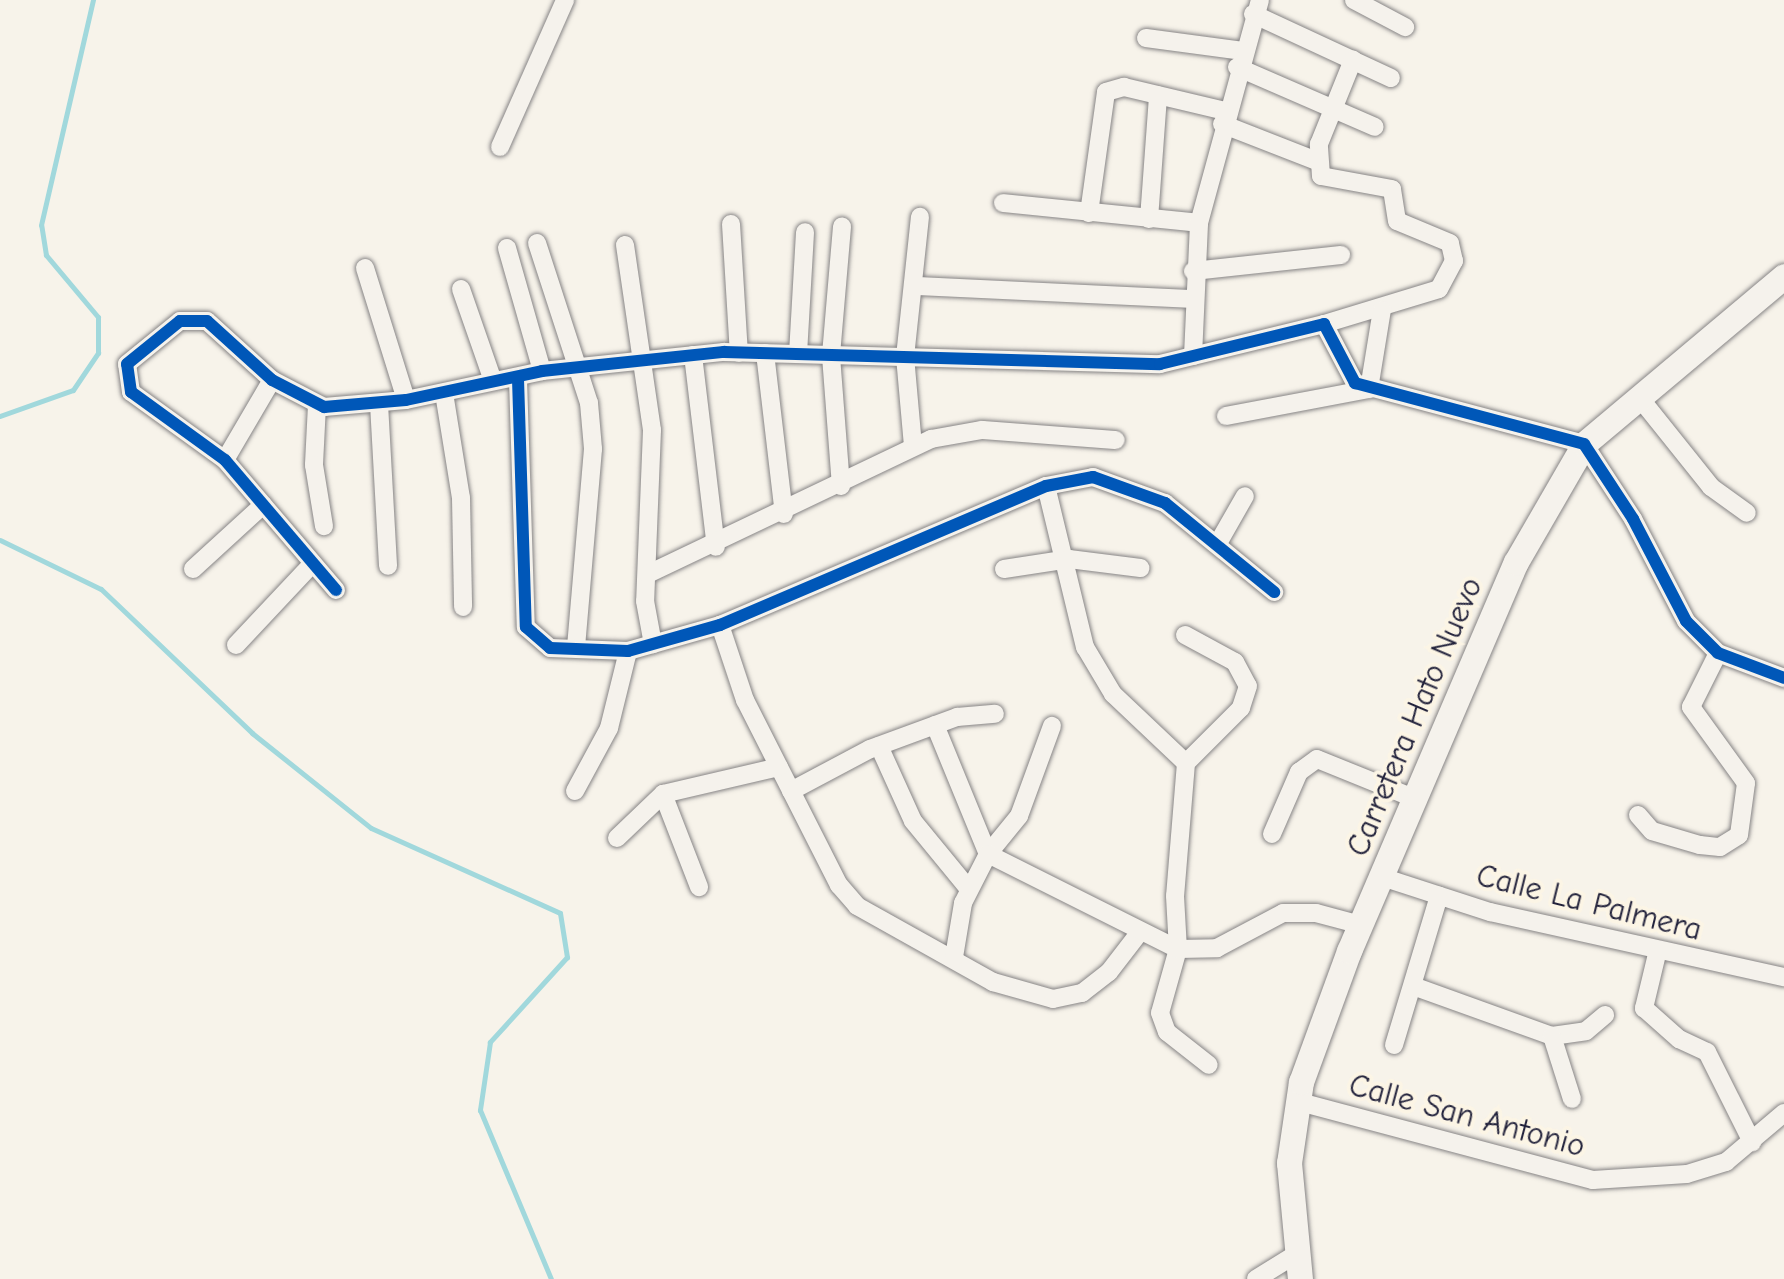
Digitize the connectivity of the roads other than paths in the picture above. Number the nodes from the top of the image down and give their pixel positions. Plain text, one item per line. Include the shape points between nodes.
1 (565, 0) edge
2 (1354, 0) edge
3 (1256, 7) edge
4 (1406, 27) dead end
5 (1146, 38) dead end
6 (1240, 59) junction
7 (1353, 60) junction
8 (1391, 78) dead end
9 (1158, 95) junction
10 (1332, 109) junction
11 (1224, 117) junction
12 (1375, 128) dead end
13 (500, 147) dead end
14 (1317, 161) junction
15 (1003, 203) dead end
16 (1090, 212) junction
17 (920, 217) dead end
18 (1149, 219) junction
19 (1199, 223) junction
20 (731, 224) dead end
21 (842, 226) dead end
22 (804, 232) dead end
23 (537, 244) dead end
24 (625, 245) dead end
25 (506, 248) dead end
26 (1341, 254) dead end
27 (365, 268) dead end
28 (1194, 271) junction
29 (1784, 276) edge
30 (916, 286) junction
31 (462, 289) dead end
32 (1192, 299) junction
33 (1382, 310) junction
34 (1324, 324) junction
35 (739, 352) junction
36 (765, 353) junction
37 (798, 354) junction
38 (692, 355) junction
39 (831, 355) junction
40 (1194, 356) junction
41 (905, 357) junction
42 (646, 360) junction
43 (576, 368) junction
44 (542, 371) junction
45 (272, 380) junction
46 (518, 380) junction
47 (493, 381) junction
48 (1369, 388) junction
49 (444, 393) junction
50 (1639, 397) junction
51 (406, 400) junction
52 (379, 404) junction
53 (317, 406) junction
54 (1226, 416) dead end
55 (1116, 440) dead end
56 (1584, 444) junction
57 (913, 446) junction
58 (225, 460) junction
59 (841, 486) junction
60 (1046, 486) junction
61 (1245, 496) dead end
62 (264, 505) junction
63 (1747, 512) dead end
64 (784, 514) junction
65 (324, 526) dead end
66 (1217, 545) junction
67 (716, 547) junction
68 (1069, 559) junction
69 (313, 563) junction
70 (388, 566) dead end
71 (1140, 568) dead end
72 (193, 569) dead end
73 (1004, 569) dead end
74 (648, 574) junction
75 (336, 590) dead end
76 (1274, 592) dead end
77 (464, 606) dead end
78 (720, 625) junction
79 (1185, 635) dead end
80 (653, 644) junction
81 (236, 645) dead end
82 (576, 648) junction
83 (628, 650) junction
84 (1718, 653) junction
85 (1784, 678) edge
86 (996, 714) dead end
87 (935, 725) junction
88 (1052, 726) dead end
89 (879, 746) junction
90 (1186, 763) junction
91 (779, 766) junction
92 (575, 791) dead end
93 (791, 791) junction
94 (663, 794) junction
95 (1416, 799) junction
96 (1638, 815) dead end
97 (1272, 834) dead end
98 (617, 838) dead end
99 (988, 854) junction
100 (1382, 877) junction
101 (699, 887) dead end
102 (968, 888) junction
103 (1439, 896) junction
104 (1360, 925) junction
105 (1139, 934) junction
106 (1178, 949) junction
107 (1657, 954) junction
108 (954, 957) junction
109 (1784, 977) edge
110 (1413, 986) junction
111 (1605, 1016) dead end
112 (1552, 1036) junction
113 (1394, 1045) dead end
114 (1210, 1065) dead end
115 (1572, 1099) dead end
116 (1296, 1101) junction
117 (1784, 1113) edge
118 (1752, 1142) junction
119 (1299, 1266) edge
120 (1256, 1279) edge

1 - 13 street
2 - 4 street
3 - 6 street
3 - 7 street
5 - 6 street
6 - 10 street
6 - 11 street
7 - 8 street
7 - 10 street
9 - 11 street
9 - 16 street via 1116,86 1102,98
9 - 18 street
10 - 12 street
10 - 14 street
11 - 14 street
11 - 19 street
14 - 33 street via 1325,180 1392,189 1397,220 1452,245 1444,284
15 - 16 street
16 - 18 street
17 - 30 street
18 - 19 street
19 - 28 street
20 - 35 street
21 - 39 street
22 - 37 street
23 - 43 street
24 - 42 street
25 - 44 street
26 - 28 street
27 - 51 street
28 - 32 street
29 - 50 main road, Carretera Hato Nuevo
30 - 32 street
30 - 41 street
31 - 47 street
32 - 40 street
33 - 34 street
33 - 48 street
34 - 40 street
34 - 48 street via 1346,376
35 - 36 street
35 - 38 street
36 - 37 street
36 - 64 street
37 - 39 street
38 - 42 street
38 - 67 street
39 - 41 street
39 - 59 street
40 - 41 street via 1160,364
41 - 57 street
42 - 43 street
42 - 74 street via 652,430
43 - 44 street
43 - 82 street via 593,449
44 - 46 street
45 - 53 street
45 - 58 street
45 - 58 street via 196,316 126,364 131,392
46 - 47 street
46 - 82 street via 526,627 550,648
47 - 49 street
48 - 54 street
48 - 56 street
49 - 51 street
49 - 77 street via 461,498
50 - 56 main road, Carretera Hato Nuevo
50 - 63 street via 1711,488
51 - 52 street
52 - 53 street
52 - 70 street via 390,511
53 - 65 street via 314,466
55 - 57 street via 982,430
56 - 84 street via 1686,621
56 - 95 main road, Carretera Hato Nuevo via 1516,562
57 - 59 street
58 - 62 street
59 - 64 street
60 - 66 street via 1093,477 1130,485
60 - 68 street
60 - 78 street
61 - 66 street
62 - 69 street
62 - 72 street
64 - 67 street
66 - 76 street
67 - 74 street
68 - 71 street
68 - 73 street
68 - 90 street via 1085,647 1113,694
69 - 75 street
69 - 81 street
74 - 80 street
78 - 80 street
78 - 91 street
79 - 90 street via 1236,662 1248,686 1241,708
80 - 83 street
82 - 83 street
83 - 92 street via 609,728
84 - 85 street
84 - 96 street via 1691,707 1746,784 1739,836 1720,847 1700,845 1652,830
86 - 87 street
87 - 89 street
87 - 99 street
88 - 99 street via 1019,816
89 - 93 street
89 - 102 street via 913,821
90 - 106 street via 1175,896
91 - 93 street
91 - 94 street
93 - 108 street via 844,894
94 - 98 street
94 - 101 street
95 - 97 street via 1317,759 1299,772
95 - 100 main road, Carretera Hato Nuevo
99 - 102 street
99 - 105 street
100 - 103 street, Calle La Palmera
100 - 104 main road, Carretera Hato Nuevo
102 - 108 street
103 - 107 street, Calle La Palmera
103 - 110 street
104 - 106 street via 1284,913 1217,948
104 - 116 main road, Carretera Hato Nuevo
105 - 106 street
105 - 108 street via 1082,993 1053,999 993,982
106 - 114 street via 1160,1013 1166,1032
107 - 109 street, Calle La Palmera
107 - 118 street via 1644,1008 1678,1038 1708,1052
110 - 112 street
110 - 113 street
111 - 112 street via 1586,1030
112 - 115 street
116 - 118 street, Calle San Antonio via 1593,1180 1687,1174 1726,1162
116 - 119 main road, Carretera Hato Nuevo via 1289,1163
117 - 118 street, Calle San Antonio
119 - 120 street

